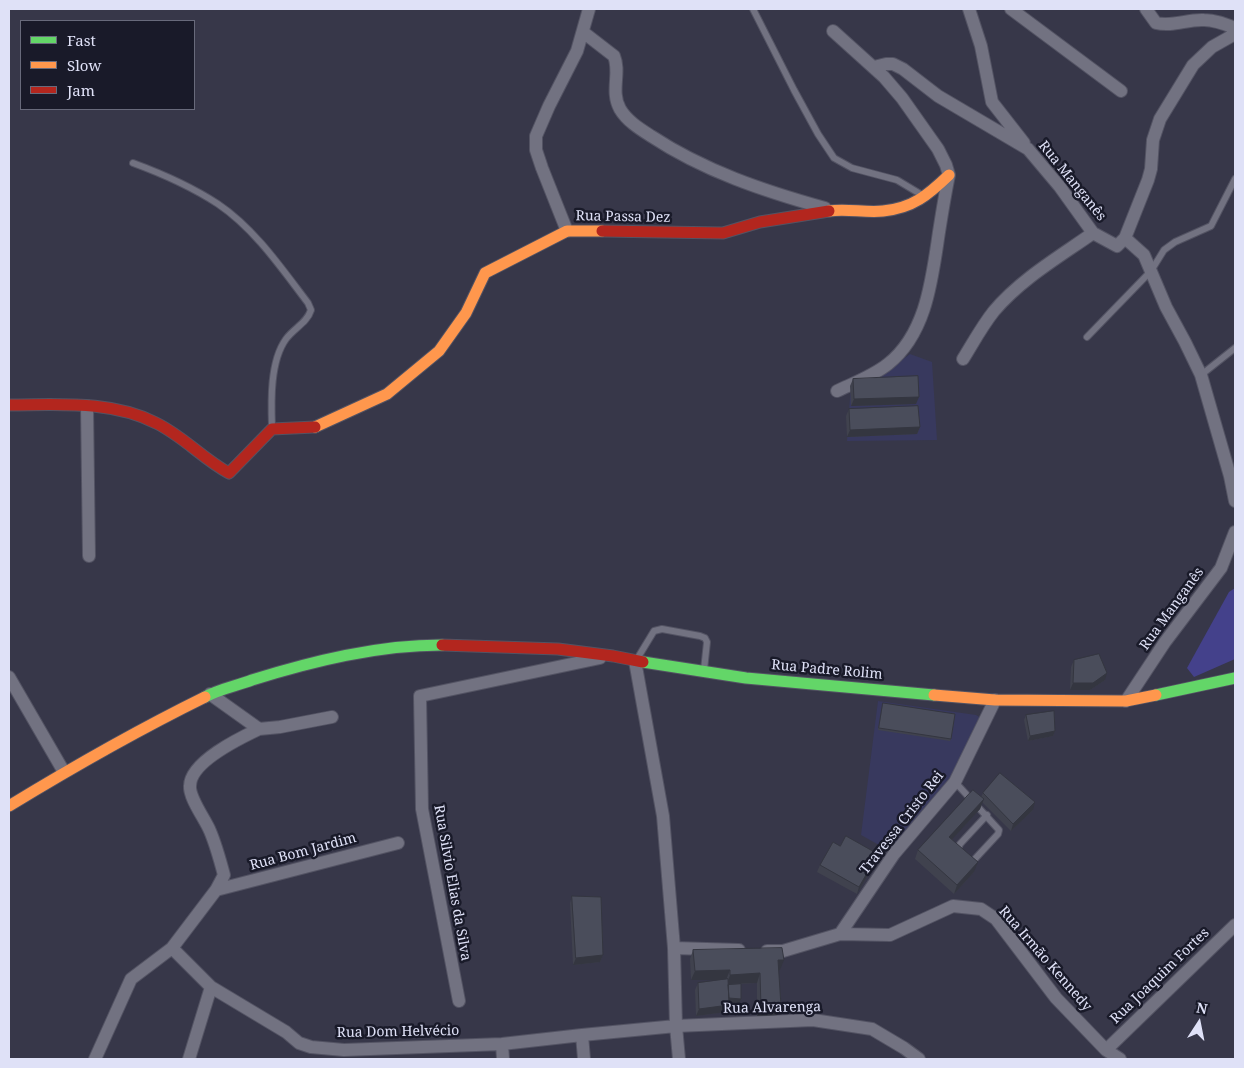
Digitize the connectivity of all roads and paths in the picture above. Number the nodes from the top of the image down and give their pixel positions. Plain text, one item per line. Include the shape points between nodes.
1 (589, 9) edge
2 (753, 9) edge
3 (969, 9) edge
4 (1012, 9) edge
5 (1146, 9) edge
6 (1235, 28) edge
7 (583, 32) junction
8 (833, 32) dead end
9 (1235, 34) edge
10 (874, 67) junction
11 (1121, 91) dead end
12 (1028, 149) junction
13 (133, 163) dead end
14 (949, 175) junction
15 (1235, 179) edge
16 (925, 197) junction
17 (832, 210) junction
18 (567, 231) junction
19 (1093, 233) junction
20 (1125, 238) junction
21 (1151, 271) junction
22 (1087, 337) dead end
23 (1235, 348) edge
24 (963, 359) dead end
25 (1201, 375) junction
26 (837, 391) dead end
27 (9, 405) edge
28 (87, 406) junction
29 (272, 429) junction
30 (1233, 474) edge
31 (1235, 502) edge
32 (1235, 532) edge
33 (89, 556) dead end
34 (613, 656) junction
35 (635, 661) junction
36 (704, 671) junction
37 (9, 677) edge
38 (1235, 678) edge
39 (210, 694) junction
40 (995, 700) junction
41 (1126, 701) junction
42 (332, 717) dead end
43 (259, 729) junction
44 (64, 772) junction
45 (955, 782) junction
46 (9, 806) edge
47 (987, 816) junction
48 (398, 843) dead end
49 (216, 890) junction
50 (1235, 925) edge
51 (840, 934) junction
52 (172, 948) junction
53 (674, 948) junction
54 (211, 987) junction
55 (459, 1001) dead end
56 (676, 1026) junction
57 (582, 1035) junction
58 (502, 1044) junction
59 (1106, 1050) junction
60 (95, 1059) edge
61 (189, 1059) edge
62 (503, 1059) edge
63 (584, 1059) edge
64 (679, 1059) edge
65 (919, 1059) edge
66 (1120, 1059) edge

1 - 7 street
2 - 16 lane via 818,134 834,158 852,168 897,180
3 - 12 street via 981,46 992,102
4 - 11 street
5 - 6 street via 1156,23 1170,25 1204,20
7 - 17 street via 614,56 614,96 621,112 636,126 705,167 769,192
7 - 18 street via 536,136 536,150
8 - 10 street
9 - 20 street via 1212,47 1193,65 1160,119 1153,140 1148,180
10 - 12 street, Rua Manganês via 893,64 903,69 938,96
10 - 14 street via 902,98 938,150
12 - 19 street, Rua Manganês
13 - 29 lane via 185,184 220,206 248,229 308,303 309,317 287,338 277,359 270,400
14 - 16 main road, Rua Passa Dez
14 - 26 street via 928,292 918,326 888,364
15 - 21 lane via 1211,226 1164,250
16 - 17 main road, Rua Passa Dez via 883,211
17 - 18 main road, Rua Passa Dez via 760,222 723,233
18 - 29 main road, Rua Passa Dez via 485,273 466,313 439,351 388,394 313,428
19 - 20 street, Rua Manganês via 1116,246
19 - 24 street via 1006,298
20 - 21 street via 1144,255
21 - 22 lane
21 - 25 street
23 - 25 lane
25 - 30 street
27 - 28 main road
28 - 29 main road via 125,411 156,422 229,473
28 - 33 street
30 - 31 street
32 - 41 street, Rua Manganês via 1221,568 1165,642
34 - 35 main road, Rua Padre Rolim
34 - 39 main road, Rua Padre Rolim via 558,649 416,645 351,654 284,670
34 - 55 street, Rua Silvio Elias da Silva via 420,696 422,809
35 - 36 main road, Rua Padre Rolim
35 - 36 lane via 654,631 662,629 705,638
35 - 53 street via 663,816
36 - 40 main road, Rua Padre Rolim via 746,678
37 - 44 street
38 - 41 main road, Rua Padre Rolim
39 - 43 street
39 - 44 main road, Rua Padre Rolim
40 - 41 main road, Rua Padre Rolim
40 - 45 street, Travessa Cristo Rei
42 - 43 street
43 - 49 street via 221,748 191,779 190,790 210,831 224,875
44 - 46 main road, Rua Padre Rolim
45 - 47 lane
45 - 51 street, Travessa Cristo Rei via 894,854
47 - 47 lane via 959,847 969,862 999,832
48 - 49 street, Rua Bom Jardim
49 - 52 street
50 - 59 street, Rua Joaquim Fortes
51 - 53 street, Rua Irmão Kennedy via 784,951
51 - 59 street, Rua Irmão Kennedy via 890,935 953,906 980,909 996,919 1056,998
52 - 54 street, Rua Dom Helvécio
52 - 60 street via 131,979
53 - 56 street
54 - 58 street, Rua Dom Helvécio via 310,1047 344,1050
54 - 61 street
56 - 57 street, Rua Dom Helvécio
56 - 64 street
56 - 65 street, Rua Alvarenga via 813,1020 872,1029
57 - 58 street, Rua Dom Helvécio
57 - 63 street
58 - 62 street
59 - 66 street, Rua Irmão Kennedy

